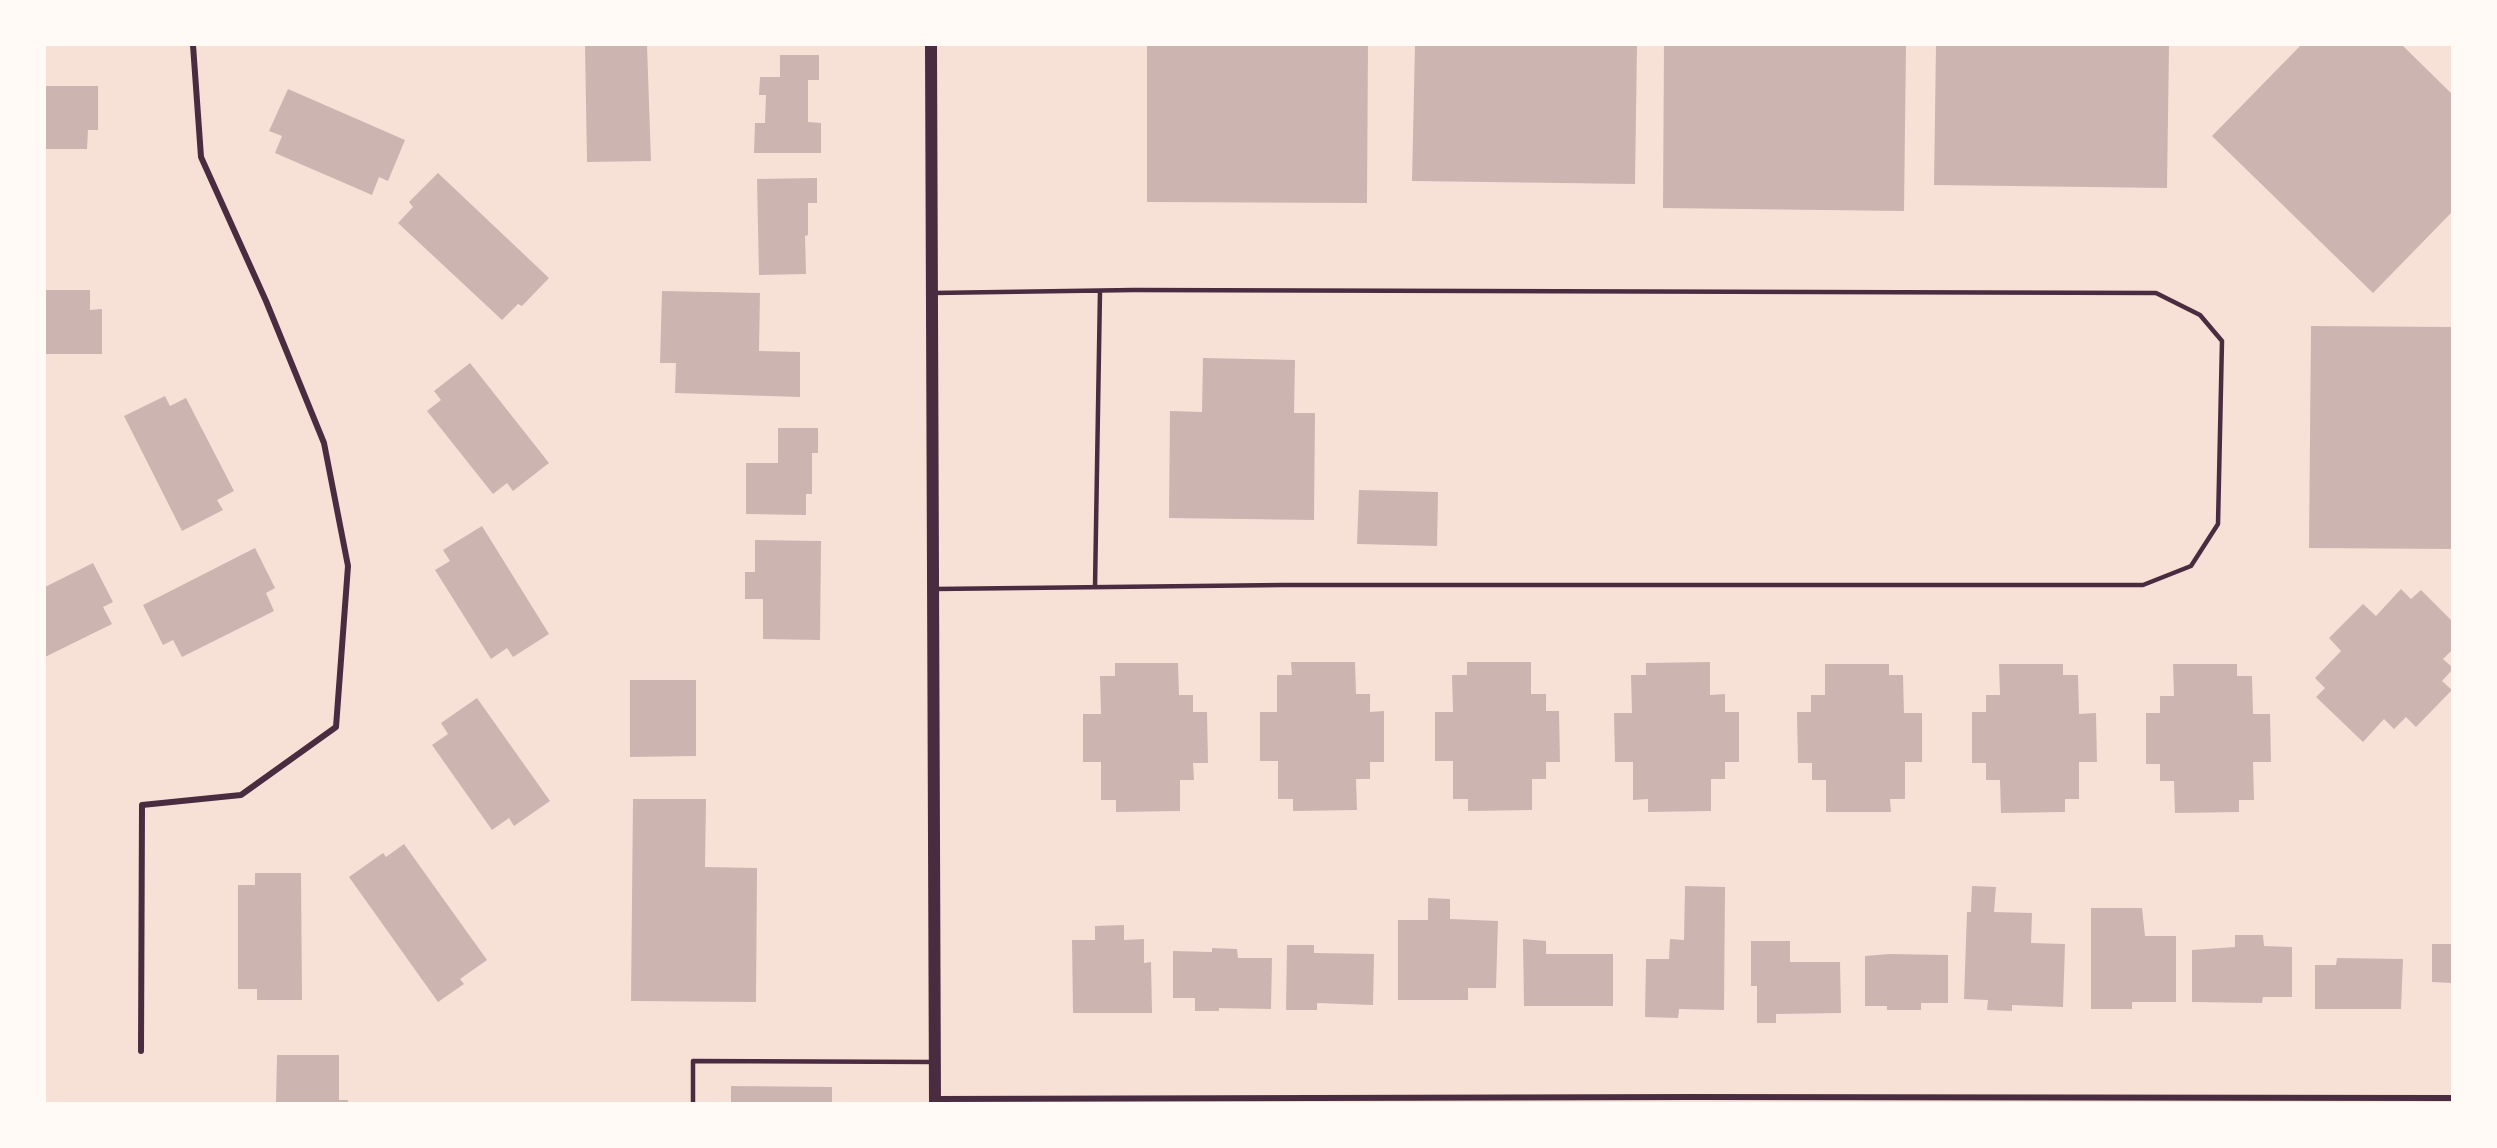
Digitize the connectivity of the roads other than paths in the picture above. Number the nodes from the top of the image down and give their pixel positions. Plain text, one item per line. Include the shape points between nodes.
1 (193, 45) edge
2 (931, 45) edge
3 (1100, 291) junction
4 (933, 293) junction
5 (1095, 588) junction
6 (933, 589) junction
7 (141, 1051) dead end
8 (935, 1062) junction
9 (2452, 1098) edge
10 (1691, 1100) edge
11 (935, 1101) edge
12 (2272, 1101) edge
13 (693, 1103) edge

1 - 7 street via 201,157 266,301 324,444 348,566 336,727 241,795 142,805
2 - 4 main road
3 - 4 lane
3 - 5 lane
3 - 5 lane via 2156,293 2200,315 2222,341 2218,524 2191,566 2143,585
4 - 6 main road
5 - 6 lane
6 - 8 main road
8 - 11 main road
8 - 13 lane via 693,1061
9 - 12 street
10 - 11 street
10 - 12 street

